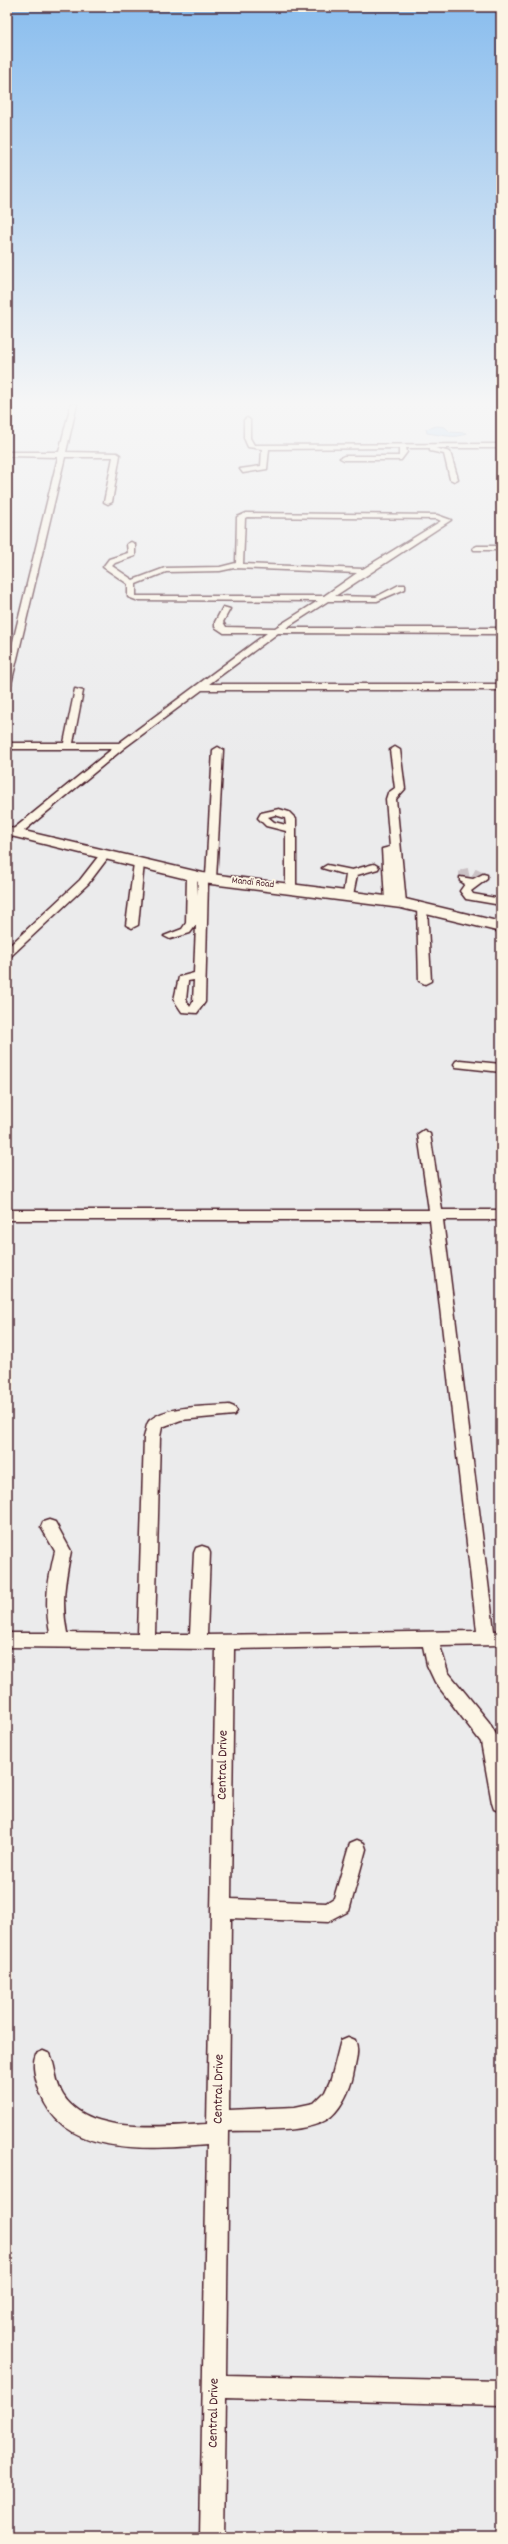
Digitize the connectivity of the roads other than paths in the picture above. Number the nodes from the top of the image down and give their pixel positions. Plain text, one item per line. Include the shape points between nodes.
1 (45, 523) edge
2 (241, 523) edge
3 (443, 523) edge
4 (131, 544) dead end
5 (477, 548) dead end
6 (501, 548) edge
7 (234, 566) junction
8 (365, 571) junction
9 (132, 583) junction
10 (402, 587) dead end
11 (328, 599) junction
12 (226, 609) dead end
13 (274, 631) junction
14 (501, 631) edge
15 (19, 632) junction
16 (7, 633) edge
17 (7, 684) edge
18 (199, 687) junction
19 (501, 687) edge
20 (78, 692) dead end
21 (7, 746) edge
22 (68, 746) junction
23 (121, 746) junction
24 (218, 750) dead end
25 (395, 750) dead end
26 (385, 812) dead end
27 (291, 829) dead end
28 (11, 832) edge
29 (105, 855) junction
30 (139, 863) junction
31 (374, 867) dead end
32 (327, 868) dead end
33 (352, 873) junction
34 (483, 877) dead end
35 (202, 878) junction
36 (291, 887) junction
37 (348, 895) junction
38 (396, 902) junction
39 (501, 902) edge
40 (422, 908) junction
41 (132, 925) dead end
42 (501, 927) edge
43 (170, 936) dead end
44 (7, 954) edge
45 (200, 974) dead end
46 (425, 981) dead end
47 (460, 1064) dead end
48 (501, 1068) edge
49 (424, 1134) dead end
50 (7, 1215) edge
51 (436, 1215) junction
52 (501, 1215) edge
53 (229, 1411) dead end
54 (49, 1526) dead end
55 (202, 1553) dead end
56 (493, 1638) edge
57 (430, 1639) junction
58 (7, 1640) edge
59 (60, 1641) junction
60 (146, 1641) junction
61 (198, 1642) junction
62 (225, 1642) junction
63 (501, 1803) edge
64 (357, 1849) dead end
65 (221, 1908) junction
66 (348, 2047) dead end
67 (43, 2061) dead end
68 (218, 2128) junction
69 (214, 2386) junction
70 (501, 2393) edge
71 (212, 2537) edge

1 - 15 street
2 - 7 street via 241,560 240,564
3 - 8 street
4 - 9 street via 132,554 112,561 107,567
5 - 6 street
7 - 8 street
7 - 9 street via 220,569 165,570
8 - 11 street
9 - 11 street via 132,597 136,598
10 - 11 street via 377,599
11 - 13 street
12 - 13 street via 219,622 221,629
13 - 14 street
13 - 18 street
15 - 16 street
15 - 17 street
18 - 19 street
18 - 23 street
20 - 22 street
21 - 22 street
22 - 23 street
23 - 28 street
24 - 35 street
25 - 38 street via 400,788 391,799
26 - 38 street
27 - 36 street
28 - 29 street, Mandi Road
29 - 30 street, Mandi Road
29 - 44 street via 84,882
30 - 35 street, Mandi Road
30 - 41 street
31 - 33 street
32 - 33 street
33 - 37 street
34 - 39 street via 480,881 468,881 467,895
35 - 36 street, Mandi Road
35 - 43 street via 192,923 186,930
35 - 45 street
36 - 37 street, Mandi Road
37 - 38 street, Mandi Road
38 - 40 street, Mandi Road
40 - 42 street, Mandi Road
40 - 46 street
47 - 48 street
49 - 51 street
50 - 51 street
51 - 52 street
51 - 56 street
53 - 60 street via 177,1416 155,1424 152,1437
54 - 59 street via 63,1551 54,1590 54,1610
55 - 61 street
56 - 57 street
57 - 62 street
57 - 63 street via 441,1677 490,1740
58 - 59 street
59 - 60 street
60 - 61 street
61 - 62 street
62 - 65 street, Central Drive
64 - 65 street via 342,1904 328,1913
65 - 68 street, Central Drive
66 - 68 street via 341,2081 332,2098 320,2112 295,2118
67 - 68 street via 49,2091 57,2105 78,2122 104,2133 138,2137
68 - 69 street, Central Drive
69 - 70 street
69 - 71 street, Central Drive

